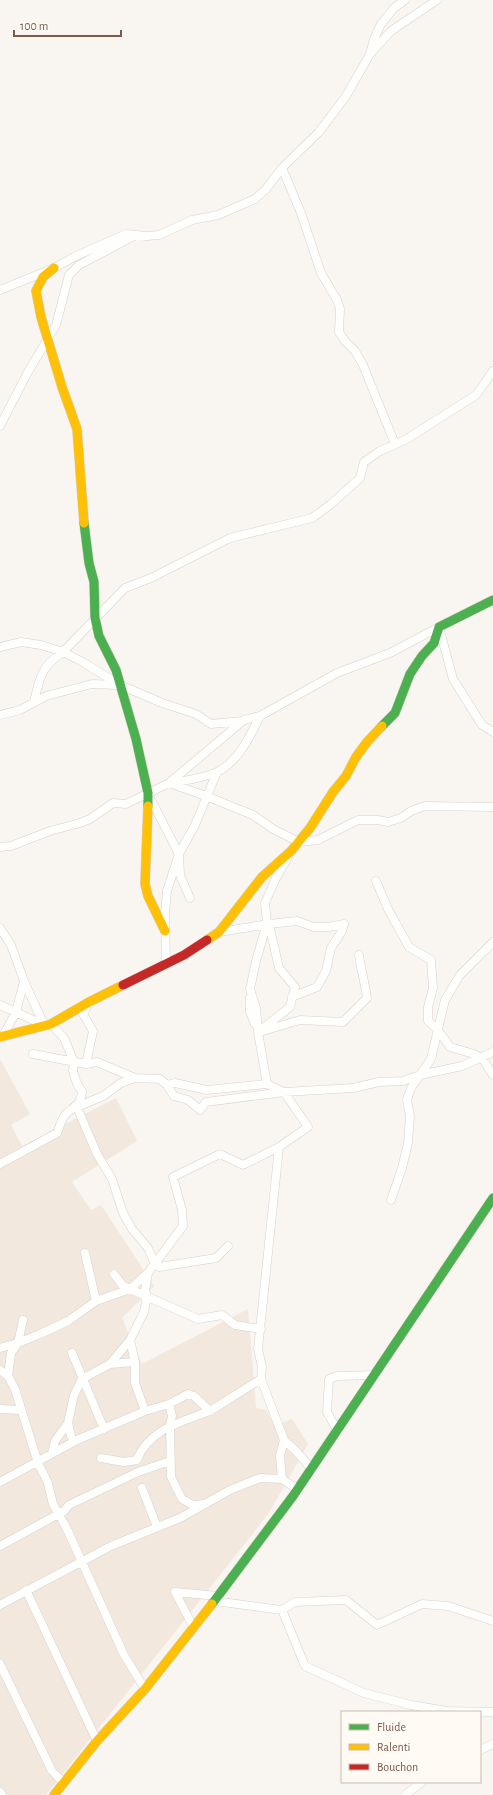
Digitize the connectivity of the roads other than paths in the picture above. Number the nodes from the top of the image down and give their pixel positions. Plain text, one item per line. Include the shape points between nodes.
1 (405, 0) edge
2 (437, 0) edge
3 (370, 54) junction
4 (282, 168) junction
5 (136, 235) junction
6 (54, 268) junction
7 (0, 290) edge
8 (48, 338) junction
9 (493, 371) edge
10 (0, 426) edge
11 (395, 444) junction
12 (493, 600) edge
13 (95, 618) junction
14 (439, 627) junction
15 (0, 647) edge
16 (62, 652) junction
17 (120, 685) junction
18 (34, 702) junction
19 (0, 715) edge
20 (260, 716) junction
21 (244, 720) junction
22 (493, 732) edge
23 (217, 772) junction
24 (169, 783) junction
25 (148, 793) junction
26 (206, 796) junction
27 (493, 807) edge
28 (298, 842) junction
29 (0, 847) edge
30 (291, 851) junction
31 (179, 854) junction
32 (376, 881) dead end
33 (190, 898) dead end
34 (268, 924) junction
35 (0, 928) edge
36 (165, 931) junction
37 (219, 932) junction
38 (493, 942) edge
39 (359, 955) dead end
40 (166, 963) junction
41 (24, 981) junction
42 (292, 997) junction
43 (89, 1002) junction
44 (0, 1005) edge
45 (16, 1012) junction
46 (48, 1024) junction
47 (438, 1030) junction
48 (258, 1032) junction
49 (1, 1036) edge
50 (493, 1052) edge
51 (33, 1054) dead end
52 (482, 1058) junction
53 (74, 1062) junction
54 (86, 1064) junction
55 (420, 1075) junction
56 (493, 1075) edge
57 (135, 1078) junction
58 (267, 1084) junction
59 (167, 1085) junction
60 (284, 1092) junction
61 (77, 1107) junction
62 (279, 1147) junction
63 (0, 1164) edge
64 (493, 1198) edge
65 (391, 1200) dead end
66 (228, 1246) dead end
67 (85, 1253) dead end
68 (155, 1264) junction
69 (148, 1273) junction
70 (114, 1274) dead end
71 (130, 1289) junction
72 (146, 1296) junction
73 (96, 1301) junction
74 (23, 1320) dead end
75 (260, 1329) junction
76 (130, 1340) junction
77 (18, 1343) junction
78 (0, 1348) edge
79 (72, 1352) dead end
80 (135, 1362) junction
81 (110, 1364) junction
82 (0, 1370) edge
83 (374, 1374) junction
84 (8, 1376) junction
85 (82, 1379) junction
86 (261, 1379) junction
87 (169, 1404) junction
88 (0, 1409) edge
89 (20, 1410) junction
90 (145, 1411) junction
91 (210, 1411) junction
92 (68, 1422) junction
93 (170, 1425) junction
94 (104, 1429) junction
95 (337, 1430) junction
96 (62, 1432) junction
97 (74, 1438) junction
98 (284, 1440) junction
99 (52, 1453) junction
100 (100, 1458) dead end
101 (170, 1461) junction
102 (38, 1463) junction
103 (312, 1469) junction
104 (282, 1479) junction
105 (0, 1482) edge
106 (142, 1488) dead end
107 (297, 1489) junction
108 (206, 1504) junction
109 (59, 1513) junction
110 (157, 1527) junction
111 (0, 1546) edge
112 (81, 1561) junction
113 (26, 1590) junction
114 (216, 1599) junction
115 (0, 1604) edge
116 (282, 1610) junction
117 (493, 1621) edge
118 (194, 1628) junction
119 (0, 1664) edge
120 (145, 1689) junction
121 (447, 1711) edge
122 (481, 1712) edge
123 (493, 1712) edge
124 (97, 1741) junction
125 (493, 1744) edge
126 (481, 1750) edge
127 (64, 1783) junction
128 (421, 1783) edge
129 (0, 1792) edge
130 (2, 1795) edge
131 (54, 1795) edge
132 (405, 1795) edge

1 - 3 street via 394,8 381,24
2 - 3 street via 391,31
3 - 4 street via 346,96 318,132
4 - 5 street via 266,189 251,201 218,215 192,220 159,235
4 - 11 street via 301,213 321,273 337,300 340,309 339,332 364,365
5 - 6 street via 126,234
5 - 8 street via 79,265 69,275 56,325
6 - 7 street
6 - 8 main road via 43,277 36,291
8 - 10 street
8 - 13 main road via 62,387 78,429 83,519 94,582
9 - 11 street via 476,395
11 - 13 street via 364,462 360,478 312,518 230,538 151,578 125,588
12 - 14 main road
13 - 16 street
13 - 17 main road via 99,636 116,670
14 - 20 street via 390,653 337,673
14 - 22 street via 453,679 482,725
14 - 28 main road via 434,642 410,674 395,713 364,747
15 - 16 street via 21,642 42,645
16 - 17 street
16 - 18 street via 51,659 39,678
17 - 18 street via 92,684 46,696
17 - 21 street via 196,714 211,724
17 - 25 main road
18 - 19 street via 20,710
20 - 21 street
20 - 23 street via 244,747 224,769
21 - 24 street
23 - 24 street
23 - 26 street
24 - 25 street
24 - 26 street
25 - 29 street via 126,804 113,803 80,823 11,846
25 - 31 street
25 - 36 main road via 145,884
26 - 28 street via 253,816
26 - 31 street
27 - 28 street via 425,806 388,822 358,820 318,840
28 - 30 main road
30 - 34 street via 265,903
30 - 37 main road via 262,877
31 - 33 street via 180,875
31 - 36 street via 167,891
32 - 47 street via 409,947 431,960 433,988 428,1007 428,1021
34 - 37 street
34 - 42 street via 279,968 295,987
34 - 42 street via 297,920 314,927 344,924 331,948 326,971 317,987
34 - 48 street via 250,990 250,1012
35 - 41 street via 11,946
36 - 40 street
37 - 40 main road via 184,955
38 - 47 street via 460,976 445,1000
39 - 48 street via 367,998 343,1022 300,1020
40 - 43 main road
41 - 45 street
41 - 46 street
42 - 48 street via 290,1007
43 - 46 main road
43 - 54 street via 83,1014 93,1030
44 - 45 street
45 - 46 street
45 - 49 street
46 - 49 main road
46 - 53 street via 64,1038
47 - 52 street via 450,1047
47 - 55 street via 432,1059
48 - 58 street
50 - 52 street
51 - 53 street
52 - 55 street via 462,1066
52 - 56 street
53 - 54 street
53 - 61 street via 73,1071 82,1091
54 - 57 street via 97,1062
55 - 60 street via 403,1081 379,1082 353,1088
55 - 65 street via 407,1100 410,1116 408,1143
57 - 59 street via 160,1079
57 - 61 street
58 - 59 street via 208,1090 175,1083
58 - 60 street
59 - 60 street via 174,1096 188,1100 200,1110 206,1102
60 - 62 street via 308,1127
61 - 63 street via 64,1116 57,1133
61 - 68 street via 97,1154 112,1179 123,1213 148,1248
62 - 68 street via 243,1165 220,1154 173,1176 182,1210 183,1226
62 - 75 street
64 - 83 main road
66 - 68 street via 216,1258 160,1267
67 - 73 street
68 - 69 street
69 - 71 street
69 - 72 street
70 - 71 street via 123,1286
71 - 72 street
71 - 73 street
72 - 75 street via 198,1319 222,1315 235,1325
72 - 76 street via 144,1312
73 - 77 street via 68,1321
74 - 77 street
75 - 86 street via 258,1349 262,1367
76 - 80 street
76 - 81 street
77 - 78 street
77 - 84 street via 11,1353
79 - 85 street
80 - 81 street
80 - 90 street via 135,1383
81 - 85 street
82 - 84 street
83 - 95 main road
83 - 95 street via 329,1378 327,1412
84 - 89 street via 15,1389
85 - 92 street via 74,1395
85 - 94 street
86 - 91 street
86 - 98 street
87 - 90 street
87 - 91 street via 188,1394 194,1396
87 - 93 street via 172,1416
88 - 89 street
89 - 102 street
90 - 94 street
91 - 93 street
92 - 96 street
92 - 97 street
93 - 100 street via 141,1449 137,1460 124,1462
93 - 101 street
94 - 97 street
95 - 103 main road
96 - 97 street
96 - 99 street via 55,1441
97 - 99 street
98 - 103 street
98 - 104 street via 280,1456
99 - 102 street
101 - 108 street via 171,1477 182,1499 193,1505
101 - 109 street via 122,1480 69,1505
102 - 105 street
102 - 109 street via 48,1483 53,1504
103 - 107 main road
104 - 107 street
104 - 108 street via 260,1478 230,1490
106 - 110 street
107 - 114 main road
108 - 110 street
109 - 111 street
109 - 112 street
110 - 112 street
112 - 113 street
112 - 120 street via 124,1655
113 - 115 street
113 - 124 street
114 - 116 street
114 - 118 main road
114 - 118 street via 175,1592
116 - 117 street via 295,1602 346,1600 377,1625 422,1604 448,1606
116 - 121 street via 305,1666 364,1693
118 - 120 main road
119 - 127 street via 52,1771
120 - 124 main road
122 - 123 street
124 - 127 main road
125 - 126 street
127 - 131 main road
128 - 132 street
129 - 130 street

